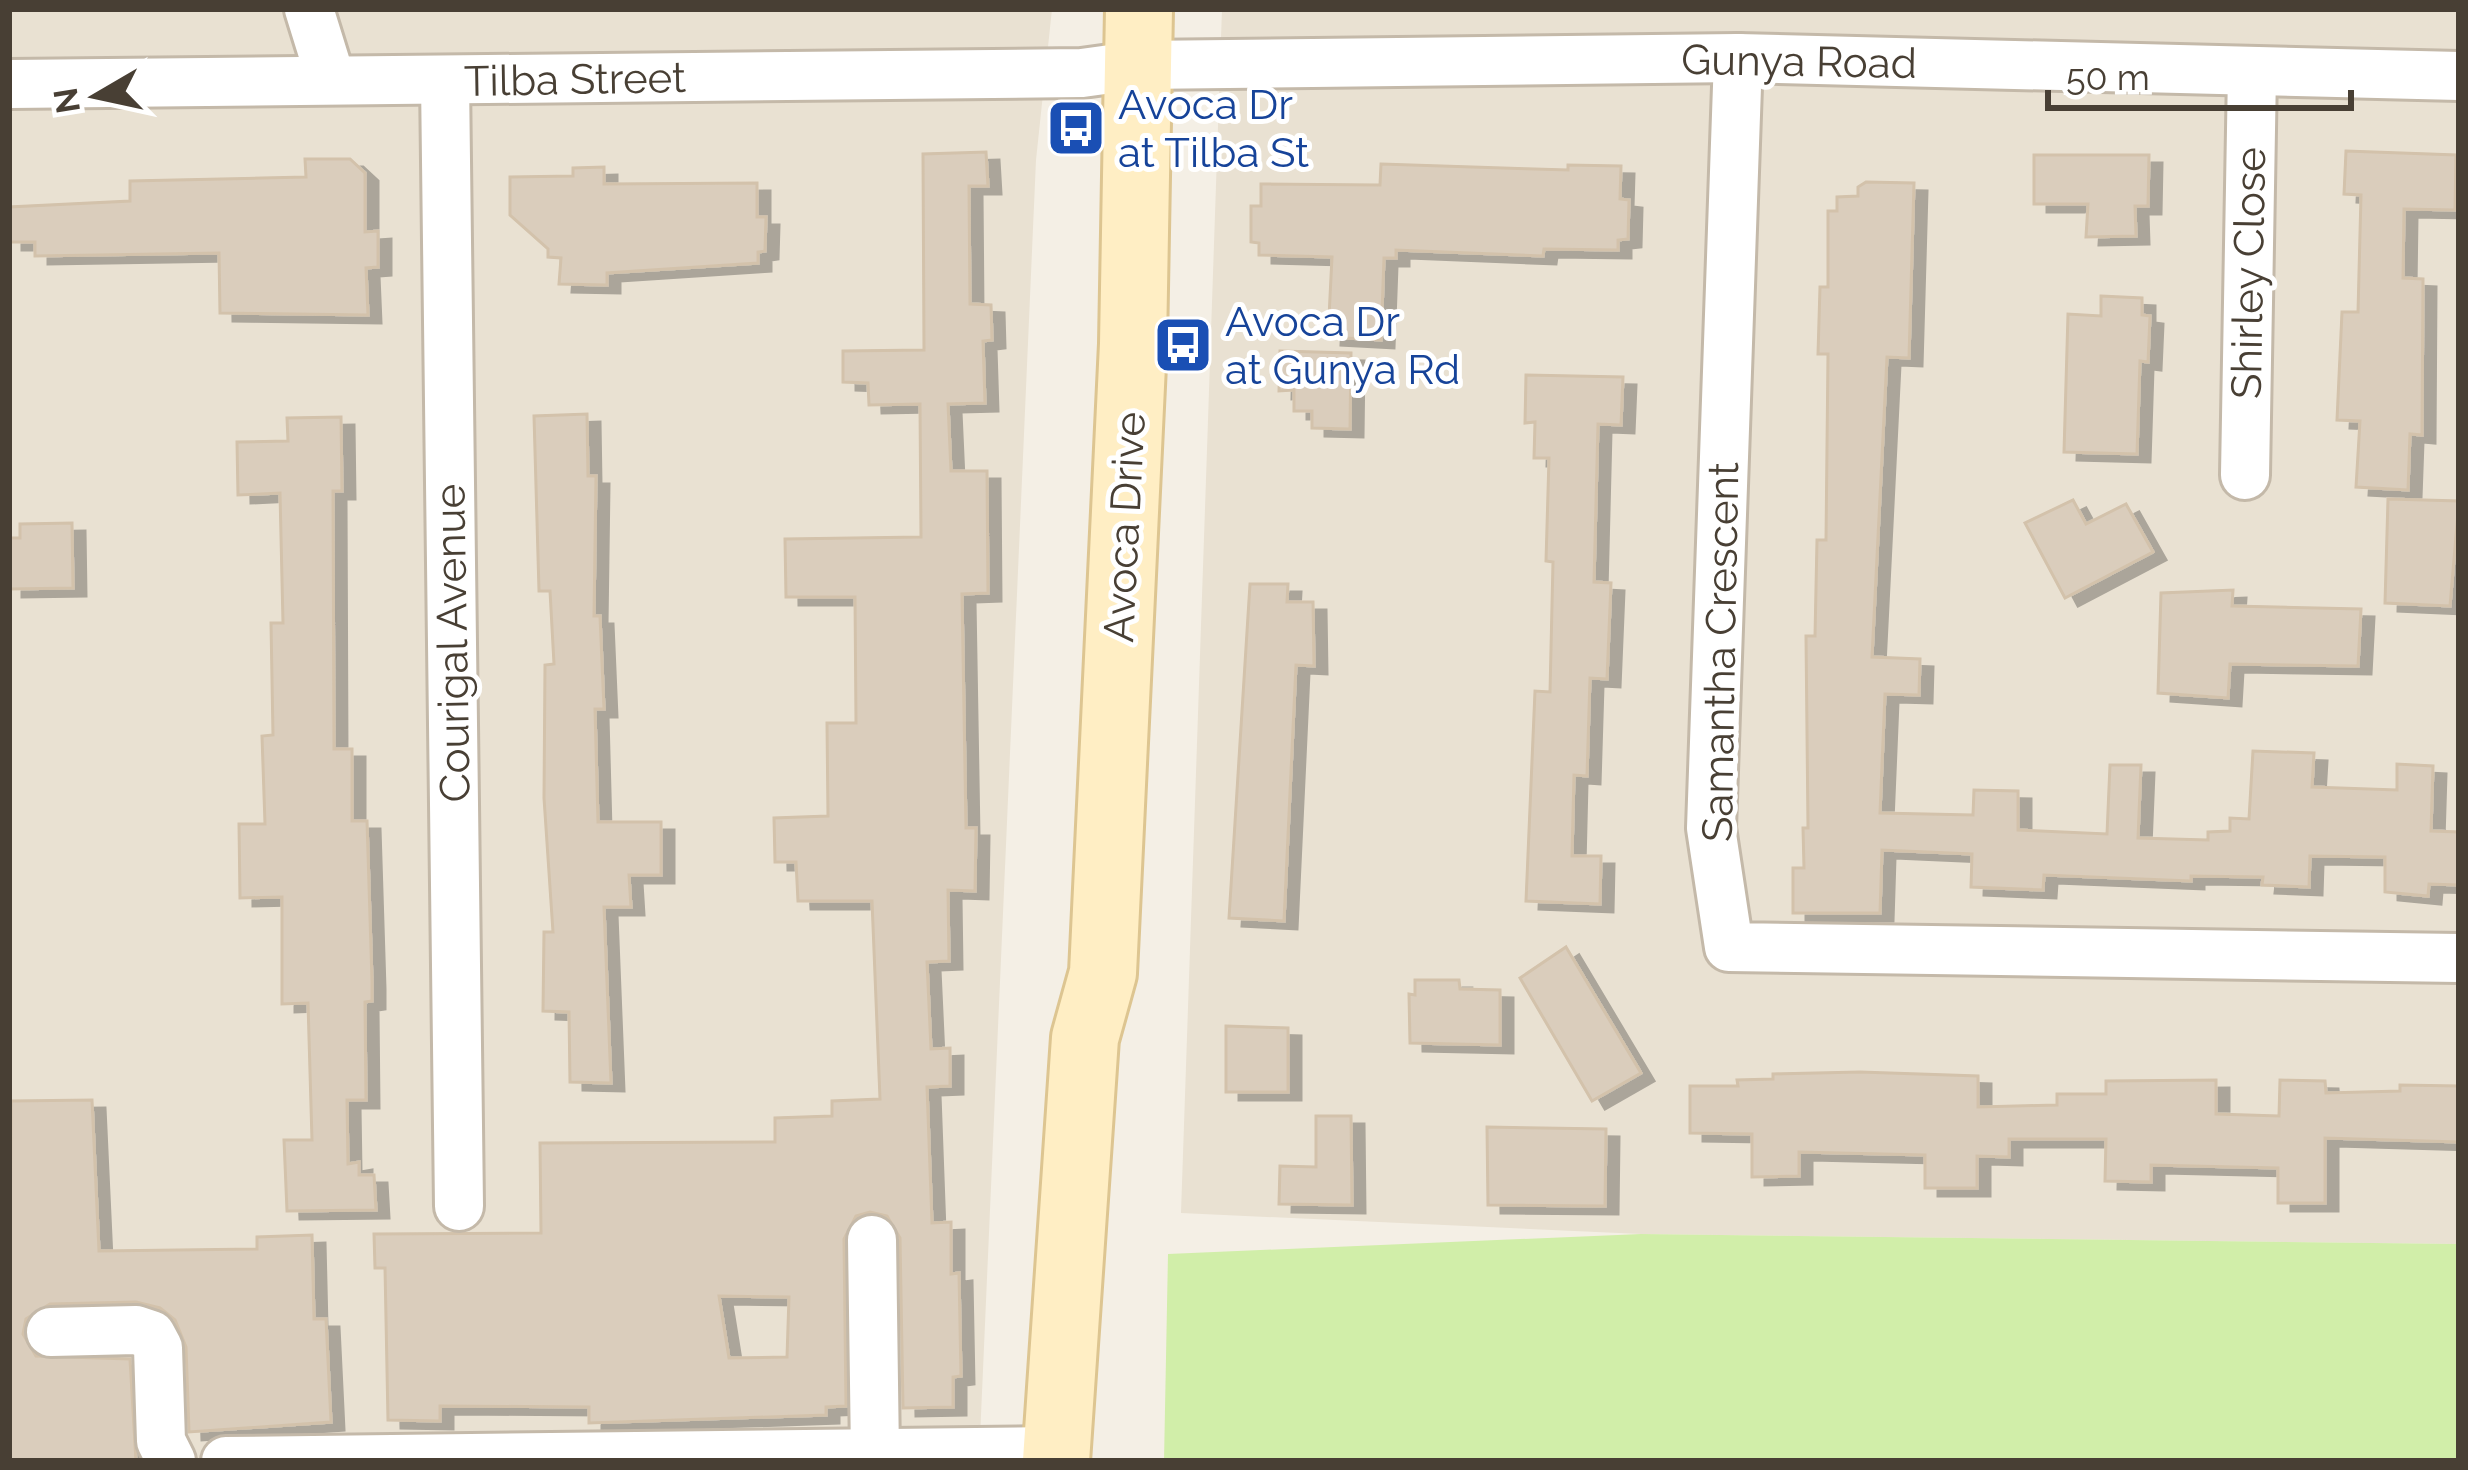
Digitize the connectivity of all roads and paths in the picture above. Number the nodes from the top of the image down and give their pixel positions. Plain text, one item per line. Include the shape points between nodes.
1 (309, 9) edge
2 (1139, 37) edge
3 (1738, 58) junction
4 (2252, 72) junction
5 (2459, 76) edge
6 (331, 80) junction
7 (445, 80) junction
8 (9, 84) edge
9 (2245, 475) dead end
10 (2459, 958) edge
11 (459, 1206) dead end
12 (872, 1240) dead end
13 (51, 1332) dead end
14 (849, 1457) edge
15 (1070, 1458) edge
16 (541, 1459) edge
17 (171, 1461) edge
18 (226, 1461) edge

1 - 6 street
2 - 3 street, Gunya Road
2 - 7 street, Tilba Street via 1082,73
2 - 15 main road, Avoca Drive via 1103,973 1085,1038
3 - 4 street, Gunya Road
3 - 10 street, Samantha Crescent via 1711,828 1729,946
4 - 5 street, Gunya Road
4 - 9 street, Shirley Close
6 - 7 street, Tilba Street
6 - 8 street, Tilba Street
7 - 11 street, Courigal Avenue
12 - 14 street
13 - 17 street via 152,1335 161,1441
14 - 15 street
14 - 16 street
16 - 18 street

